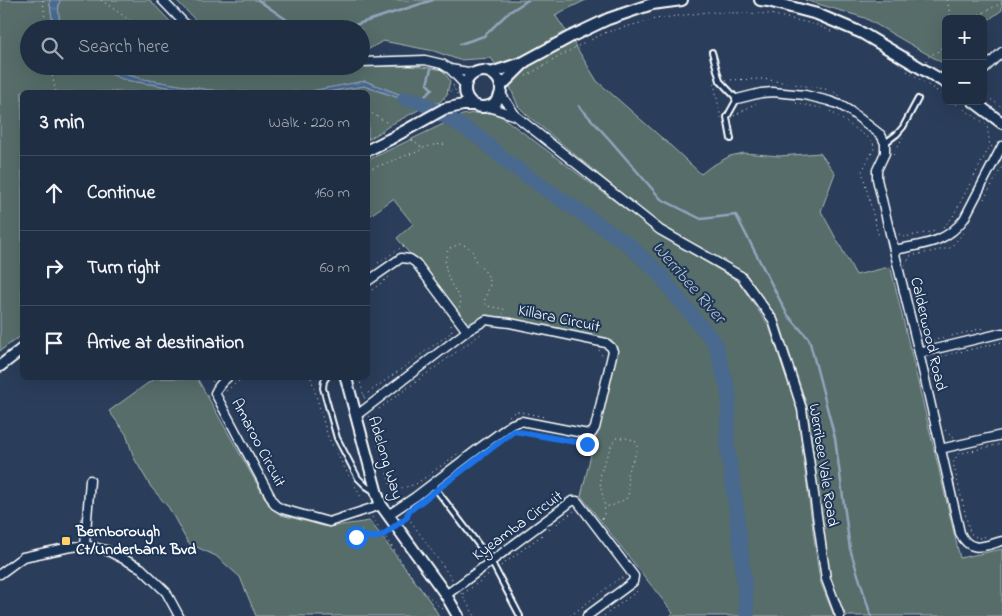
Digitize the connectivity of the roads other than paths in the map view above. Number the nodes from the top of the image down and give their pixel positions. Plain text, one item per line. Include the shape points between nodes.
1 (162, 0) edge
2 (682, 0) edge
3 (760, 0) edge
4 (181, 20) edge
5 (712, 52) dead end
6 (1002, 52) edge
7 (370, 62) edge
8 (524, 62) junction
9 (987, 66) edge
10 (450, 69) junction
11 (474, 73) junction
12 (492, 73) junction
13 (942, 80) edge
14 (501, 90) junction
15 (462, 91) junction
16 (737, 99) junction
17 (918, 99) dead end
18 (473, 105) junction
19 (978, 105) edge
20 (489, 107) junction
21 (444, 109) junction
22 (516, 116) junction
23 (1002, 123) edge
24 (730, 139) dead end
25 (886, 143) junction
26 (370, 148) edge
27 (1001, 149) edge
28 (894, 250) junction
29 (370, 280) edge
30 (467, 331) junction
31 (1002, 333) edge
32 (20, 351) edge
33 (919, 353) junction
34 (0, 366) edge
35 (224, 380) edge
36 (325, 380) edge
37 (347, 380) edge
38 (357, 415) junction
39 (1002, 435) edge
40 (940, 449) junction
41 (90, 480) dead end
42 (432, 484) junction
43 (377, 494) junction
44 (382, 505) junction
45 (388, 515) junction
46 (1002, 542) edge
47 (84, 545) junction
48 (491, 561) junction
49 (0, 574) edge
50 (446, 595) junction
51 (179, 616) edge
52 (458, 616) edge
53 (520, 616) edge
54 (588, 616) edge
55 (840, 616) edge

1 - 4 street
2 - 8 street via 652,4 608,19
3 - 13 street via 817,14 862,33
5 - 16 lane via 720,81
6 - 9 street
7 - 10 street via 425,60
8 - 12 street
8 - 14 street
10 - 11 street
10 - 15 street
11 - 12 street via 483,70
11 - 15 street
12 - 14 street
14 - 20 street via 498,99
14 - 22 street, Werribee Vale Road
15 - 18 street
15 - 21 street
16 - 24 lane via 727,117
16 - 25 street via 773,92 829,100 881,135
17 - 25 lane via 903,127
18 - 20 street
18 - 21 street
19 - 23 street
20 - 22 street, Werribee Vale Road
21 - 26 street, bridge via 388,134
22 - 55 street, Werribee Vale Road via 660,230 741,276 773,320 802,408 826,579
25 - 28 street, Calderwood Road via 877,179
27 - 28 street via 957,228 936,241
28 - 33 street, Calderwood Road
29 - 30 street via 401,258 410,259
30 - 38 street, Killara Circuit
30 - 42 street, Killara Circuit via 486,320 510,323 606,344 613,351 592,433 521,421 512,424
31 - 33 street
32 - 34 street
33 - 40 street, Calderwood Road
35 - 44 street, Amaroo Circuit via 215,393 275,505 329,522
36 - 43 lane via 323,388 337,438 358,478
37 - 38 street, Adelong Way
38 - 43 street, Adelong Way
39 - 40 street
40 - 46 street, Calderwood Road via 963,539 972,547
41 - 47 street
42 - 45 street, Killara Circuit
42 - 48 lane
43 - 44 street, Adelong Way
44 - 45 street, Adelong Way
45 - 50 street, Adelong Way
47 - 49 street via 23,557
47 - 51 street via 106,550 141,568 166,592
48 - 50 street, Kyeamba Circuit
48 - 53 lane
48 - 54 street, Kyeamba Circuit via 572,501 577,501 634,576 633,582
50 - 52 street, Adelong Way

